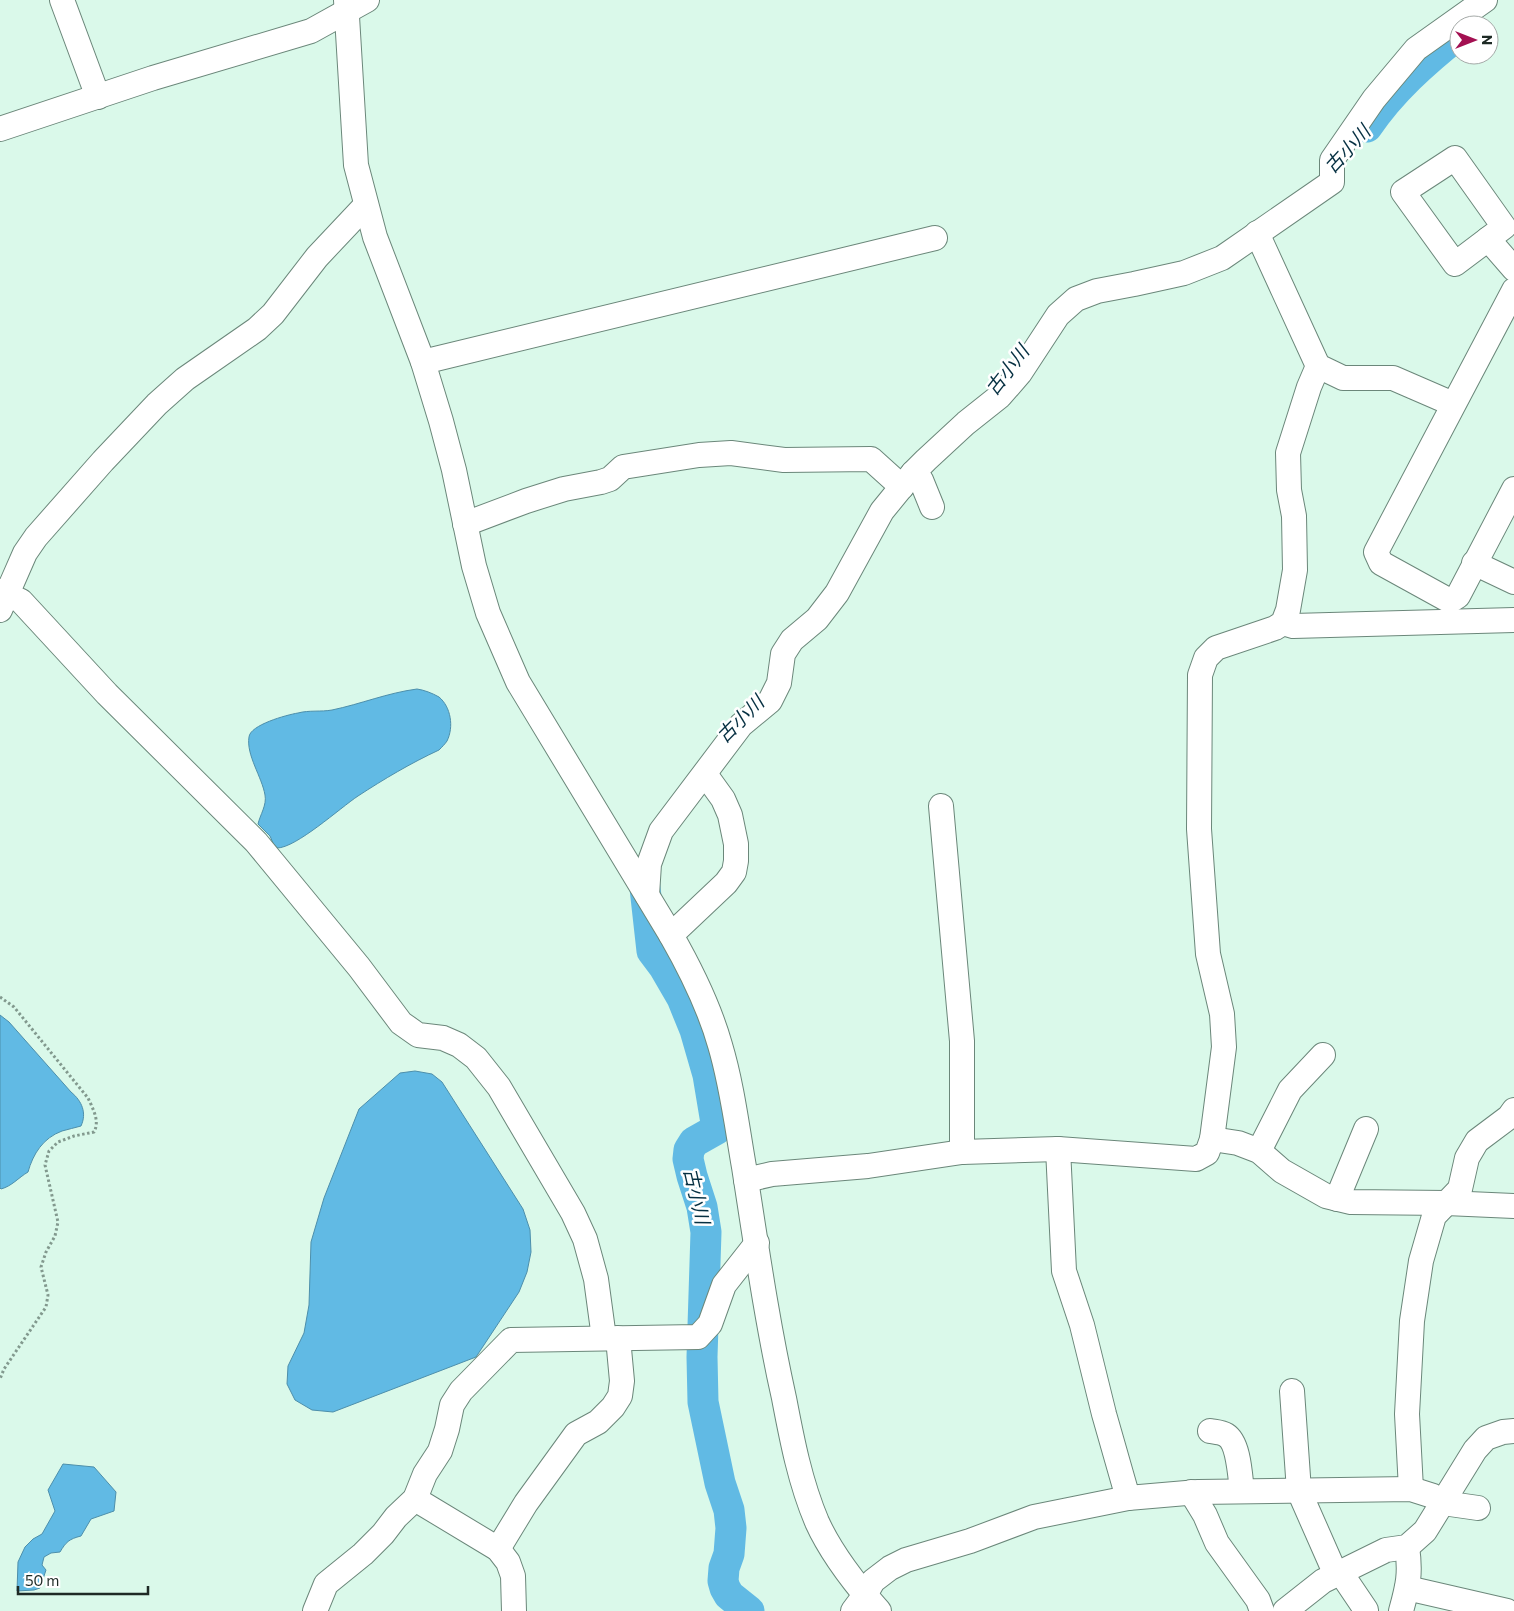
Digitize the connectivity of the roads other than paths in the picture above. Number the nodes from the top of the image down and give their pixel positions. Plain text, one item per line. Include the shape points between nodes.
1 (62, 0) edge
2 (1485, 0) edge
3 (354, 4) edge
4 (98, 97) junction
5 (0, 129) edge
6 (366, 205) junction
7 (1257, 233) junction
8 (935, 238) dead end
9 (1488, 239) dead end
10 (1514, 270) edge
11 (1514, 290) edge
12 (423, 362) junction
13 (1318, 366) junction
14 (1453, 404) junction
15 (908, 480) junction
16 (1514, 489) edge
17 (932, 508) dead end
18 (465, 524) junction
19 (1474, 563) junction
20 (1514, 582) edge
21 (2, 598) edge
22 (1514, 620) edge
23 (1283, 623) junction
24 (705, 774) junction
25 (941, 806) dead end
26 (647, 895) junction
27 (671, 935) junction
28 (1323, 1055) dead end
29 (1514, 1110) edge
30 (1366, 1128) dead end
31 (1212, 1139) junction
32 (1058, 1149) junction
33 (1259, 1151) junction
34 (962, 1152) junction
35 (746, 1180) junction
36 (1337, 1199) junction
37 (1446, 1203) junction
38 (1514, 1206) edge
39 (757, 1244) junction
40 (611, 1338) junction
41 (1292, 1391) dead end
42 (1210, 1431) dead end
43 (1514, 1431) edge
44 (1411, 1489) junction
45 (1242, 1491) junction
46 (1298, 1491) junction
47 (1191, 1492) junction
48 (1128, 1498) junction
49 (415, 1499) junction
50 (1443, 1501) junction
51 (1478, 1508) dead end
52 (1407, 1547) junction
53 (498, 1549) junction
54 (1338, 1574) junction
55 (1407, 1588) junction
56 (866, 1606) edge
57 (1366, 1610) edge
58 (315, 1611) edge
59 (514, 1611) edge
60 (1262, 1611) edge
61 (1285, 1611) edge
62 (1401, 1611) edge
63 (1507, 1611) edge

1 - 4 street
2 - 7 street via 1416,49 1374,99 1332,160 1332,182
3 - 4 street via 311,31
3 - 6 street via 355,156
4 - 5 street
6 - 12 street
6 - 21 street via 317,257 268,319 185,379 104,461 36,537
7 - 13 street
7 - 15 street via 1222,258 1184,272 1097,291 1076,299 1058,314 1020,373 1000,396 966,423
8 - 12 street
9 - 10 street
11 - 14 street
12 - 18 street via 454,470
13 - 14 street via 1343,378 1393,378
13 - 23 street via 1288,454 1295,570
14 - 19 street via 1376,552 1381,563 1450,601 1458,596
15 - 17 street via 921,480
15 - 18 street via 871,460 784,460 731,453 699,455 623,467 610,479 564,489
15 - 24 street via 882,511 837,593 817,619 792,640 783,654 779,683 770,701 742,725
16 - 19 street
18 - 26 street via 488,613 518,682
19 - 20 street
21 - 40 street via 21,601 107,694 256,842 401,1023 418,1035 443,1038 459,1046 488,1072 585,1239
22 - 23 street via 1293,626
23 - 31 street via 1216,648 1206,658 1200,676 1199,829 1208,954 1222,1014 1224,1047
24 - 26 street via 661,831 649,864
24 - 27 street via 723,798 730,815 736,844 734,872
25 - 34 street via 962,1041
26 - 27 street
27 - 35 street via 707,1006 720,1046
28 - 33 street via 1290,1090
29 - 37 street via 1478,1142 1467,1158 1460,1189
30 - 36 street
31 - 32 street via 1207,1153 1196,1158
31 - 33 street via 1238,1143
32 - 34 street
32 - 48 street via 1064,1271 1082,1325
33 - 36 street via 1282,1172
34 - 35 street via 868,1166 772,1174
35 - 39 street
36 - 37 street
37 - 38 street
37 - 44 street via 1434,1216 1421,1262 1412,1322 1407,1414
39 - 40 street via 724,1285 710,1324 698,1337
39 - 56 street via 771,1338 798,1466 817,1522
40 - 49 street via 510,1340 461,1391 452,1406 440,1451
40 - 53 street via 622,1381 620,1396 598,1422 576,1434 526,1503
41 - 46 street
42 - 45 street via 1226,1434 1233,1442
43 - 50 street via 1486,1438
44 - 46 street
44 - 50 street
45 - 46 street
45 - 47 street
46 - 54 street
47 - 48 street
47 - 60 street via 1217,1543 1258,1600
48 - 56 street via 1034,1517 906,1560 873,1581
49 - 53 street
49 - 58 street via 363,1554 326,1584
50 - 51 street
50 - 52 street via 1425,1531
52 - 54 street via 1386,1550
52 - 55 street via 1410,1566
53 - 59 street via 513,1576
54 - 57 street
54 - 61 street
55 - 62 street
55 - 63 street

